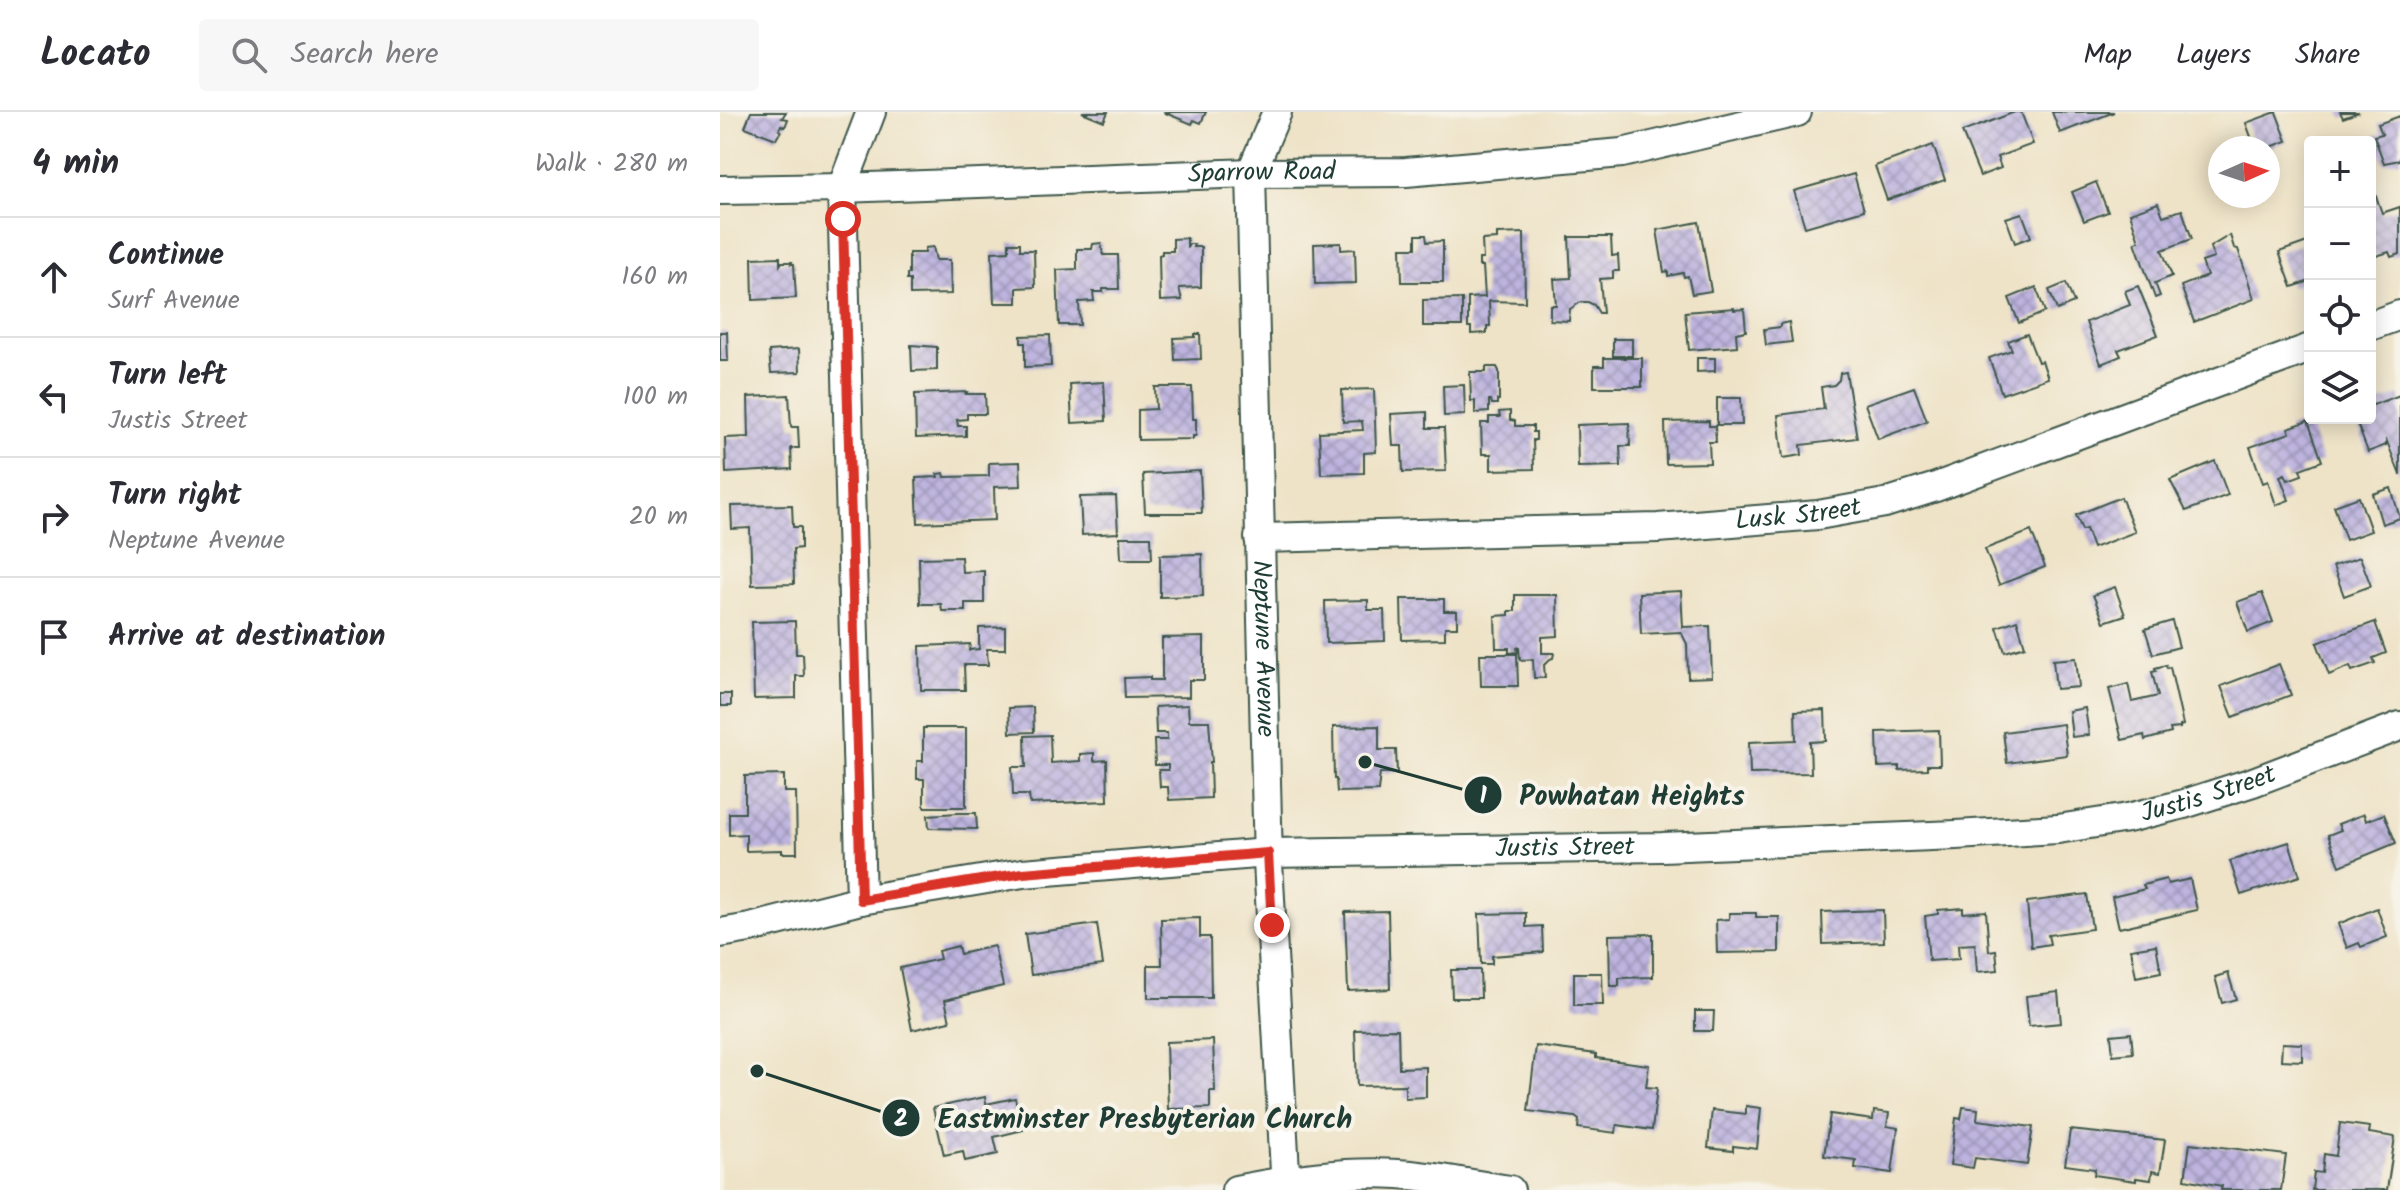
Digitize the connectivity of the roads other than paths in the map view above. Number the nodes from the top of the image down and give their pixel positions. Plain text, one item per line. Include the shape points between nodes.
1 (871, 112) edge
2 (1277, 112) edge
3 (1797, 112) edge
4 (1251, 173) junction
5 (842, 188) junction
6 (720, 190) edge
7 (2400, 315) edge
8 (2376, 324) edge
9 (2304, 350) edge
10 (1259, 538) junction
11 (2400, 726) edge
12 (1268, 853) junction
13 (861, 900) junction
14 (720, 933) edge
15 (1285, 1185) edge
16 (1236, 1190) edge
17 (1510, 1190) edge

1 - 5 street
2 - 4 street, Neptune Avenue
3 - 4 street, Sparrow Road via 1622,153 1406,172
4 - 5 street, Sparrow Road
4 - 10 street, Neptune Avenue
5 - 6 street, Sparrow Road
5 - 13 street
7 - 8 street
9 - 10 street, Lusk Street via 1872,506 1658,528
10 - 12 street, Neptune Avenue
11 - 12 street, Justis Street via 2184,804 2058,829 1662,847
12 - 13 street, Justis Street via 1023,873
12 - 15 street, Neptune Avenue
13 - 14 street, Justis Street
15 - 16 street
15 - 17 street via 1339,1174 1398,1174

